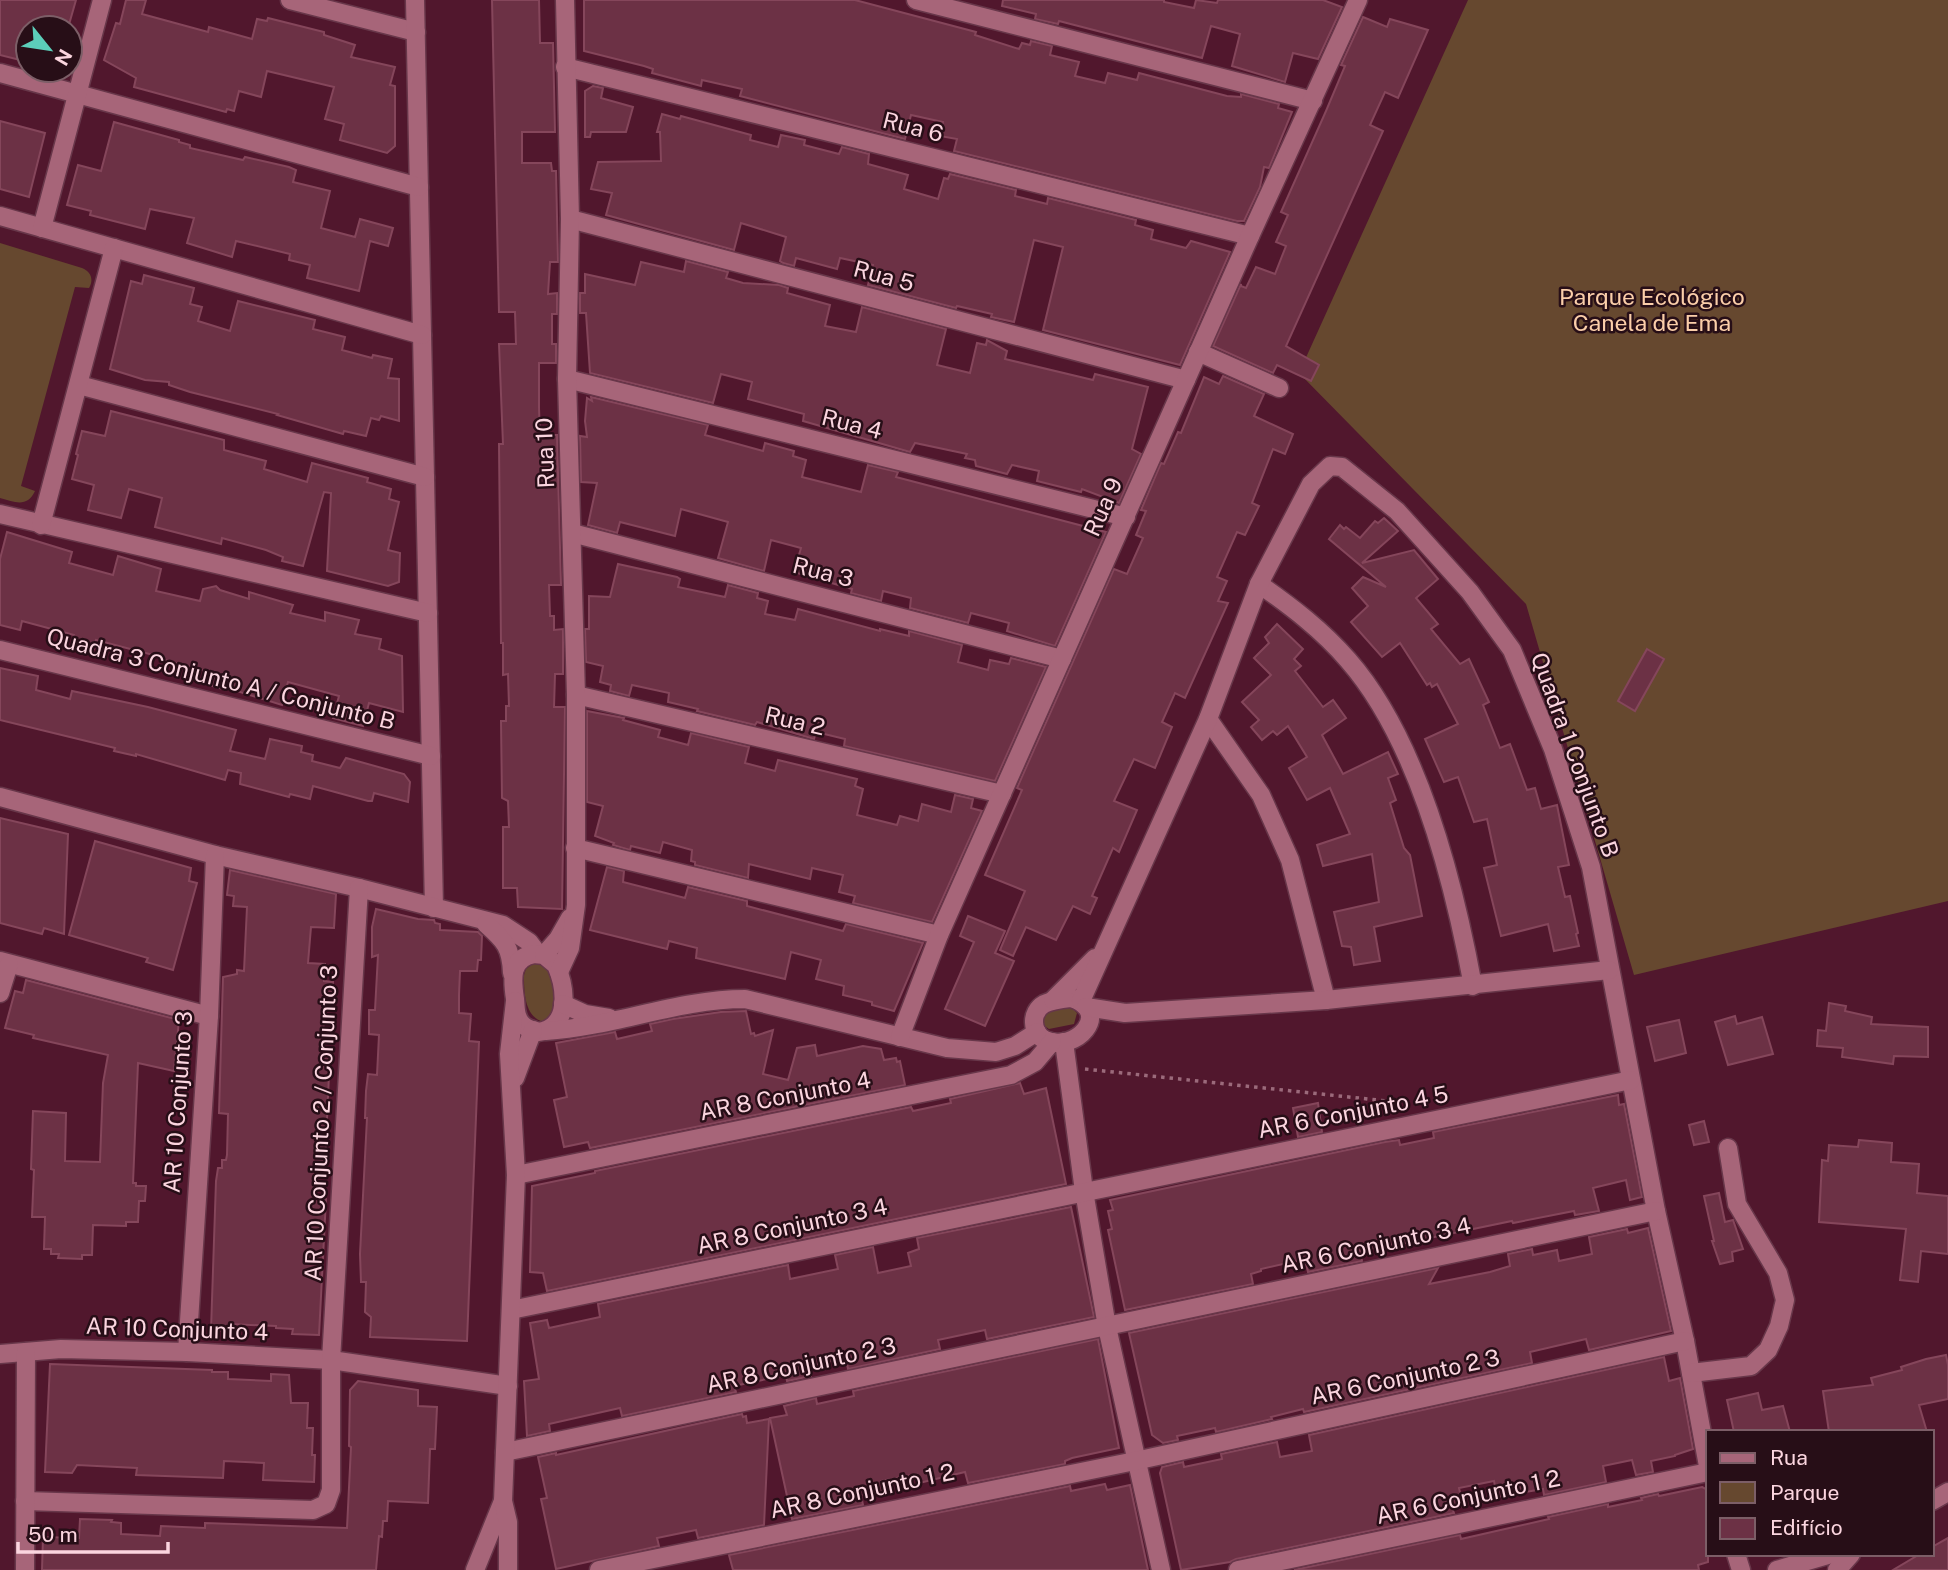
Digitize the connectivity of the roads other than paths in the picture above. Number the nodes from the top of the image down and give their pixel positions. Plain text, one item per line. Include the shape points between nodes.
1 (102, 0) edge
2 (290, 0) edge
3 (415, 0) edge
4 (565, 0) edge
5 (916, 0) edge
6 (1358, 0) edge
7 (416, 32) junction
8 (565, 67) junction
9 (0, 74) edge
10 (77, 94) junction
11 (1313, 101) junction
12 (419, 187) junction
13 (0, 216) edge
14 (570, 219) junction
15 (42, 228) junction
16 (1250, 236) junction
17 (114, 248) junction
18 (422, 335) junction
19 (1198, 352) junction
20 (568, 379) junction
21 (1186, 380) junction
22 (79, 385) junction
23 (1279, 388) dead end
24 (425, 477) junction
25 (0, 514) edge
26 (1126, 517) junction
27 (41, 526) junction
28 (572, 533) junction
29 (1259, 584) junction
30 (428, 612) junction
31 (0, 650) edge
32 (1062, 659) junction
33 (576, 695) junction
34 (1208, 719) junction
35 (431, 756) junction
36 (1002, 794) junction
37 (0, 797) edge
38 (575, 848) junction
39 (215, 855) junction
40 (359, 888) junction
41 (576, 905) junction
42 (433, 908) junction
43 (481, 919) junction
44 (939, 935) junction
45 (1103, 947) junction
46 (541, 955) junction
47 (4, 962) edge
48 (1609, 970) junction
49 (559, 972) junction
50 (512, 973) junction
51 (1473, 986) junction
52 (0, 993) edge
53 (1326, 1000) junction
54 (515, 1001) junction
55 (1052, 1001) junction
56 (563, 1004) junction
57 (1083, 1004) junction
58 (1125, 1013) junction
59 (209, 1016) junction
60 (616, 1019) junction
61 (539, 1031) junction
62 (1085, 1031) junction
63 (900, 1038) junction
64 (1051, 1039) junction
65 (1631, 1080) junction
66 (512, 1088) junction
67 (1728, 1148) dead end
68 (516, 1175) junction
69 (1084, 1191) junction
70 (1656, 1211) junction
71 (510, 1310) junction
72 (1107, 1326) junction
73 (1685, 1341) junction
74 (26, 1352) junction
75 (187, 1352) junction
76 (0, 1354) edge
77 (331, 1360) junction
78 (1691, 1374) junction
79 (508, 1386) junction
80 (505, 1452) junction
81 (1706, 1455) edge
82 (1135, 1461) junction
83 (1706, 1472) edge
84 (25, 1501) junction
85 (503, 1501) junction
86 (1824, 1556) edge
87 (1849, 1556) edge
88 (25, 1570) edge
89 (474, 1570) edge
90 (508, 1570) edge
91 (599, 1570) edge
92 (1161, 1570) edge
93 (1238, 1570) edge
94 (1777, 1570) edge
95 (1837, 1570) edge

1 - 10 street
2 - 7 street
3 - 7 street
4 - 8 street, Rua 10
5 - 11 street
6 - 11 street, Rua 9
7 - 12 street
8 - 14 street, Rua 10
8 - 16 street, Rua 6
9 - 10 street
10 - 12 street
10 - 15 street
11 - 16 street, Rua 9
12 - 18 street
13 - 15 street
14 - 20 street, Rua 10
14 - 21 street, Rua 5
15 - 17 street
16 - 19 street, Rua 9
17 - 18 street
17 - 22 street
18 - 24 street
19 - 21 street, Rua 9
19 - 23 street
20 - 26 street, Rua 4
20 - 28 street, Rua 10
21 - 26 street, Rua 9
22 - 24 street
22 - 27 street
24 - 30 street
25 - 27 street
26 - 32 street, Rua 9
27 - 30 street
28 - 32 street, Rua 3
28 - 33 street, Rua 10
29 - 34 street
29 - 48 street, Quadra 1 Conjunto B via 1311,484 1330,466 1342,467 1357,477 1397,511 1470,592 1512,650 1553,749 1591,867
29 - 51 street via 1307,617 1350,661 1388,718 1422,791 1460,913
30 - 35 street
31 - 35 street, Quadra 3 Conjunto A / Conjunto B
32 - 36 street, Rua 9
33 - 36 street, Rua 2
33 - 38 street, Rua 10
34 - 45 street
34 - 53 street via 1261,795 1290,860
35 - 42 street
36 - 44 street, Rua 9
37 - 39 street
38 - 41 street, Rua 10
38 - 44 street
39 - 40 street
39 - 59 street, AR 10 Conjunto 3
40 - 42 street
40 - 77 street, AR 10 Conjunto 2 / Conjunto 3
41 - 46 street via 564,929
41 - 49 street, Rua 10 via 570,948
42 - 43 street
43 - 46 street via 519,934
43 - 50 street via 505,942
44 - 63 street, Rua 9
45 - 55 street
45 - 57 street
46 - 49 street
46 - 50 street via 521,959
47 - 52 street
47 - 59 street
48 - 51 street
48 - 65 street, Quadra 1 Conjunto B
49 - 56 street
50 - 54 street
51 - 53 street
53 - 58 street
54 - 61 street via 522,1024
54 - 66 street via 509,1054
55 - 57 street via 1071,998
55 - 64 street via 1039,1009 1034,1024
56 - 60 street via 585,1014
56 - 61 street via 559,1022
57 - 58 street
57 - 62 street via 1089,1014
58 - 62 street
59 - 75 street, AR 10 Conjunto 3
60 - 61 street
60 - 63 street via 746,999
61 - 66 street
62 - 64 street via 1075,1038
63 - 64 street via 996,1052
64 - 68 street, AR 8 Conjunto 4 via 1035,1062 1012,1075
64 - 69 street via 1068,1067
65 - 69 street, AR 6 Conjunto 4 5
65 - 70 street, Quadra 1 Conjunto B
66 - 68 street
67 - 78 street via 1737,1204 1777,1273 1785,1300 1768,1350 1751,1366
68 - 71 street
69 - 71 street, AR 8 Conjunto 3 4
69 - 72 street
70 - 72 street, AR 6 Conjunto 3 4
70 - 73 street, Quadra 1 Conjunto B
71 - 79 street
72 - 80 street, AR 8 Conjunto 2 3
72 - 82 street
73 - 78 street, Quadra 1 Conjunto B
73 - 82 street, AR 6 Conjunto 2 3
74 - 75 street, AR 10 Conjunto 4
74 - 76 street, AR 10 Conjunto 4
74 - 84 street
75 - 77 street, AR 10 Conjunto 4
77 - 79 street, AR 10 Conjunto 4
77 - 84 street via 331,1490 326,1504 313,1510
78 - 81 street, Quadra 1 Conjunto B
79 - 80 street
80 - 85 street
82 - 91 street, AR 8 Conjunto 1 2
82 - 92 street
83 - 93 street, AR 6 Conjunto 1 2
84 - 88 street
85 - 89 street
85 - 90 street
86 - 94 street
87 - 95 street

